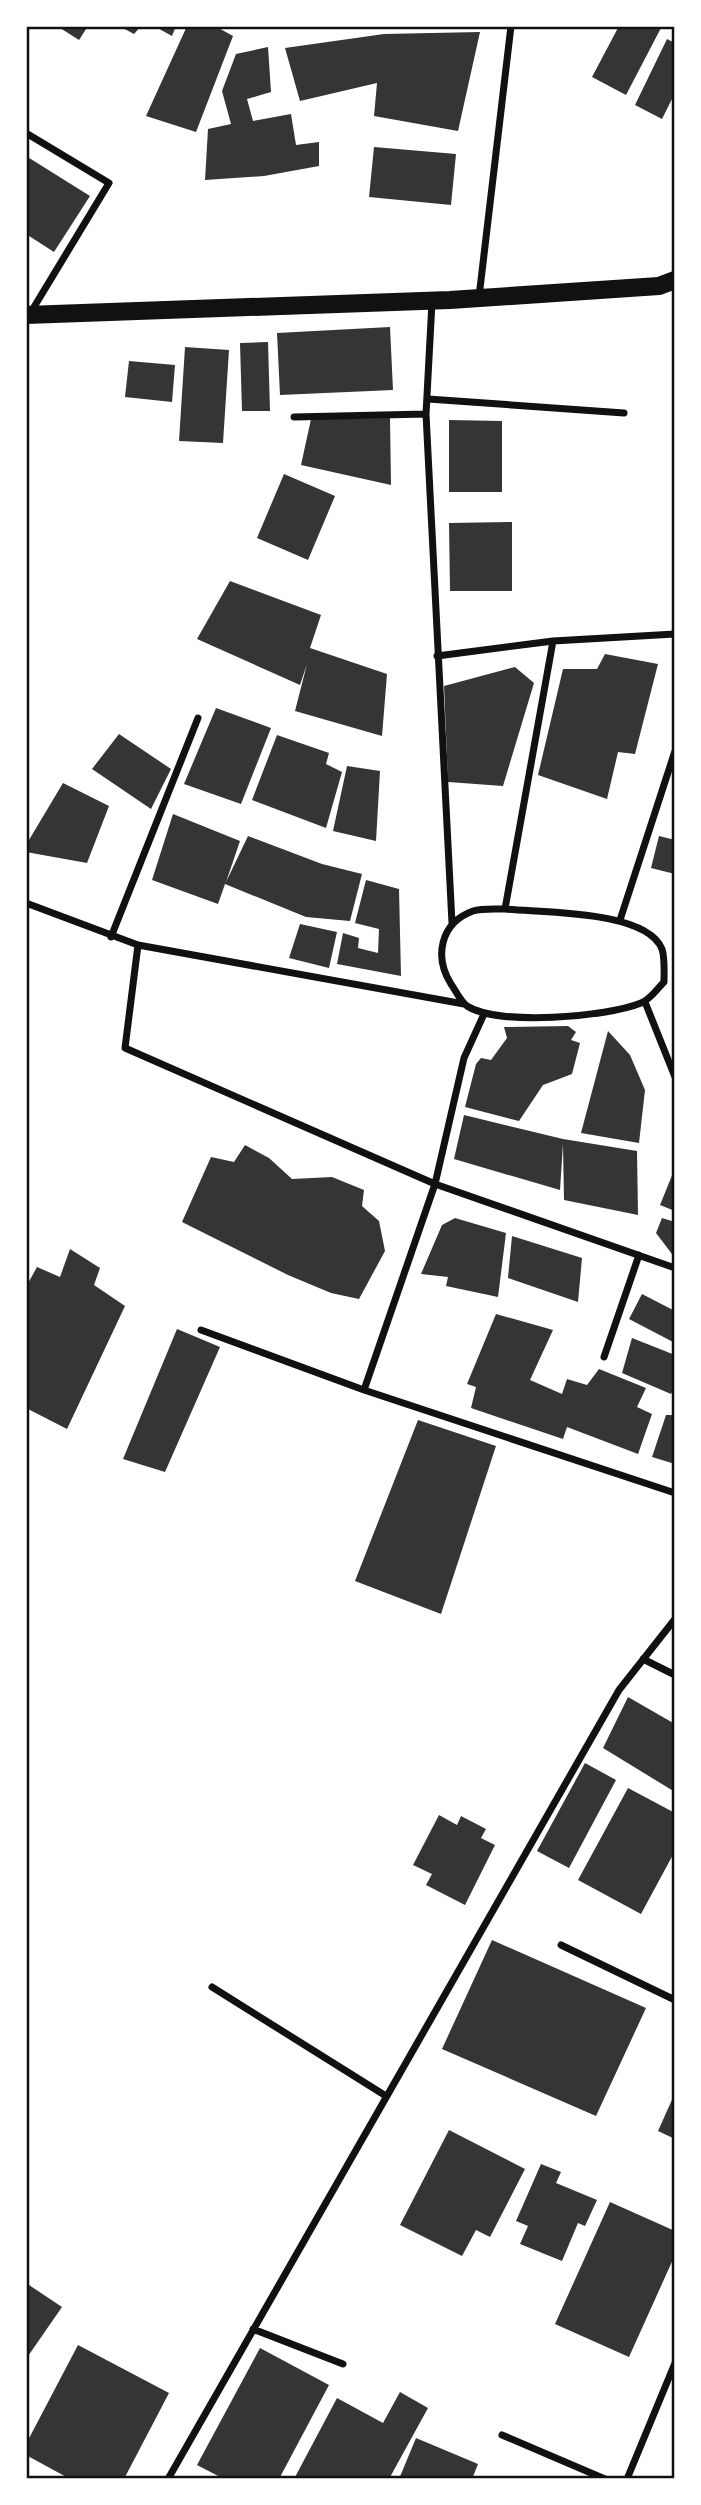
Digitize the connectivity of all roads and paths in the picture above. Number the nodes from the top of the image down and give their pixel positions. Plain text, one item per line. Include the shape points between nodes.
1 (511, 26) edge
2 (26, 132) edge
3 (675, 279) edge
4 (479, 298) junction
5 (432, 301) junction
6 (27, 315) edge
7 (428, 398) junction
8 (624, 413) dead end
9 (426, 414) junction
10 (294, 418) dead end
11 (675, 634) edge
12 (553, 641) junction
13 (437, 656) junction
14 (198, 718) dead end
15 (675, 751) edge
16 (26, 903) edge
17 (505, 909) junction
18 (620, 920) junction
19 (452, 923) junction
20 (111, 937) junction
21 (138, 945) junction
22 (664, 982) junction
23 (675, 986) edge
24 (645, 1002) junction
25 (464, 1004) junction
26 (484, 1014) junction
27 (675, 1077) edge
28 (435, 1184) junction
29 (639, 1255) junction
30 (675, 1268) edge
31 (201, 1330) dead end
32 (604, 1357) dead end
33 (364, 1390) junction
34 (675, 1493) edge
35 (675, 1619) edge
36 (643, 1659) junction
37 (675, 1675) edge
38 (561, 1945) dead end
39 (212, 1987) dead end
40 (675, 2000) edge
41 (386, 2096) junction
42 (253, 2329) junction
43 (675, 2363) edge
44 (343, 2364) dead end
45 (502, 2435) dead end
46 (168, 2479) edge
47 (605, 2479) edge
48 (627, 2479) edge

1 - 4 street
2 - 6 street via 108,183
3 - 4 main road via 659,286
4 - 5 main road
5 - 6 main road
5 - 7 street
7 - 8 street
7 - 9 street
9 - 10 street
9 - 13 street
11 - 12 street
12 - 13 street
12 - 17 street
13 - 19 street
14 - 20 street
15 - 18 street
16 - 20 street
17 - 18 street
17 - 19 street via 474,910
18 - 22 street via 643,928 662,949
19 - 25 street via 440,946 442,970
20 - 21 street
21 - 25 street
21 - 28 street via 125,1048
22 - 23 street
22 - 24 street
24 - 26 street via 616,1011 520,1018
24 - 27 street
25 - 26 street
26 - 28 street via 464,1058
28 - 29 street
28 - 33 street
29 - 30 street
29 - 32 street
31 - 33 street
33 - 34 street
35 - 36 street
36 - 37 street
36 - 41 street via 619,1690
38 - 40 street
39 - 41 street
41 - 42 street
42 - 44 street
42 - 46 street
43 - 48 street
45 - 47 street

